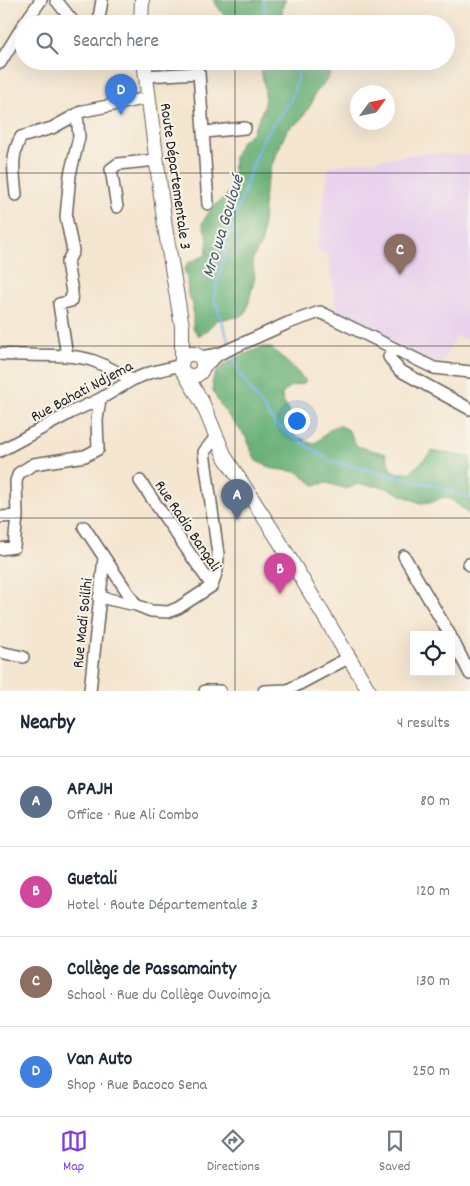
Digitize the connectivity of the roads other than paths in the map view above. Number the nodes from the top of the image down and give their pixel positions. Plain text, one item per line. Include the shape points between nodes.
1 (41, 0) edge
2 (56, 0) edge
3 (102, 0) edge
4 (142, 0) edge
5 (30, 15) edge
6 (68, 15) edge
7 (100, 15) edge
8 (142, 15) edge
9 (15, 39) edge
10 (0, 63) edge
11 (145, 70) edge
12 (146, 76) junction
13 (148, 98) junction
14 (77, 114) junction
15 (245, 128) dead end
16 (204, 132) junction
17 (156, 160) junction
18 (16, 195) dead end
19 (208, 204) dead end
20 (117, 207) dead end
21 (182, 326) junction
22 (394, 348) junction
23 (0, 354) edge
24 (66, 356) junction
25 (200, 363) junction
26 (182, 367) junction
27 (470, 372) edge
28 (132, 380) junction
29 (100, 399) junction
30 (202, 402) junction
31 (470, 409) edge
32 (216, 438) junction
33 (0, 451) edge
34 (140, 481) dead end
35 (17, 516) junction
36 (0, 517) edge
37 (84, 527) dead end
38 (0, 549) edge
39 (404, 556) dead end
40 (104, 558) junction
41 (212, 586) junction
42 (99, 597) junction
43 (136, 604) junction
44 (447, 631) edge
45 (455, 646) edge
46 (0, 652) edge
47 (23, 657) dead end
48 (350, 657) junction
49 (470, 674) edge
50 (288, 690) edge
51 (90, 691) edge
52 (205, 691) edge
53 (218, 691) edge
54 (264, 691) edge
55 (369, 691) edge

1 - 5 street
2 - 6 street
3 - 7 street
4 - 8 main road
9 - 10 street
11 - 12 main road, Route Départementale 3
12 - 13 main road, Route Départementale 3
12 - 16 street via 199,73
13 - 14 street
13 - 17 main road, Route Départementale 3
14 - 18 street via 52,128 21,137 15,147 13,164
14 - 24 street via 78,137 66,217 72,245 72,256 67,263 72,292 71,301 58,304
15 - 16 street
16 - 19 street
17 - 20 street via 118,164 111,169
17 - 21 main road, Route Départementale 3
21 - 25 main road, Route Départementale 3
21 - 26 main road, Route Départementale 3
22 - 25 street via 320,312
22 - 27 street via 434,368
22 - 31 street via 389,357 399,370
23 - 24 street
24 - 28 street via 93,361
25 - 26 main road via 186,355
25 - 26 main road via 195,377
25 - 30 main road, Route Départementale 3
26 - 28 street, Rue Bahati Ndjema
26 - 30 main road, Route Départementale 3
28 - 29 street, Rue Bahati Ndjema
29 - 33 street, Rue Bahati Ndjema
29 - 35 street via 98,449 85,456 34,464 19,473 16,482
30 - 32 main road, Route Départementale 3
32 - 41 street via 204,452 218,554 218,570
32 - 48 main road, Route Départementale 3
34 - 41 street, Rue Radio Bangali
35 - 36 street
35 - 38 street via 14,547
37 - 40 street
39 - 44 street
40 - 42 street, Rue Madi Soilihi
40 - 43 street
41 - 43 street via 168,612 151,611
42 - 43 street
42 - 51 street, Rue Madi Soilihi
45 - 49 street
46 - 47 street
48 - 50 street
48 - 55 main road, Route Départementale 3
50 - 54 street
52 - 53 street

